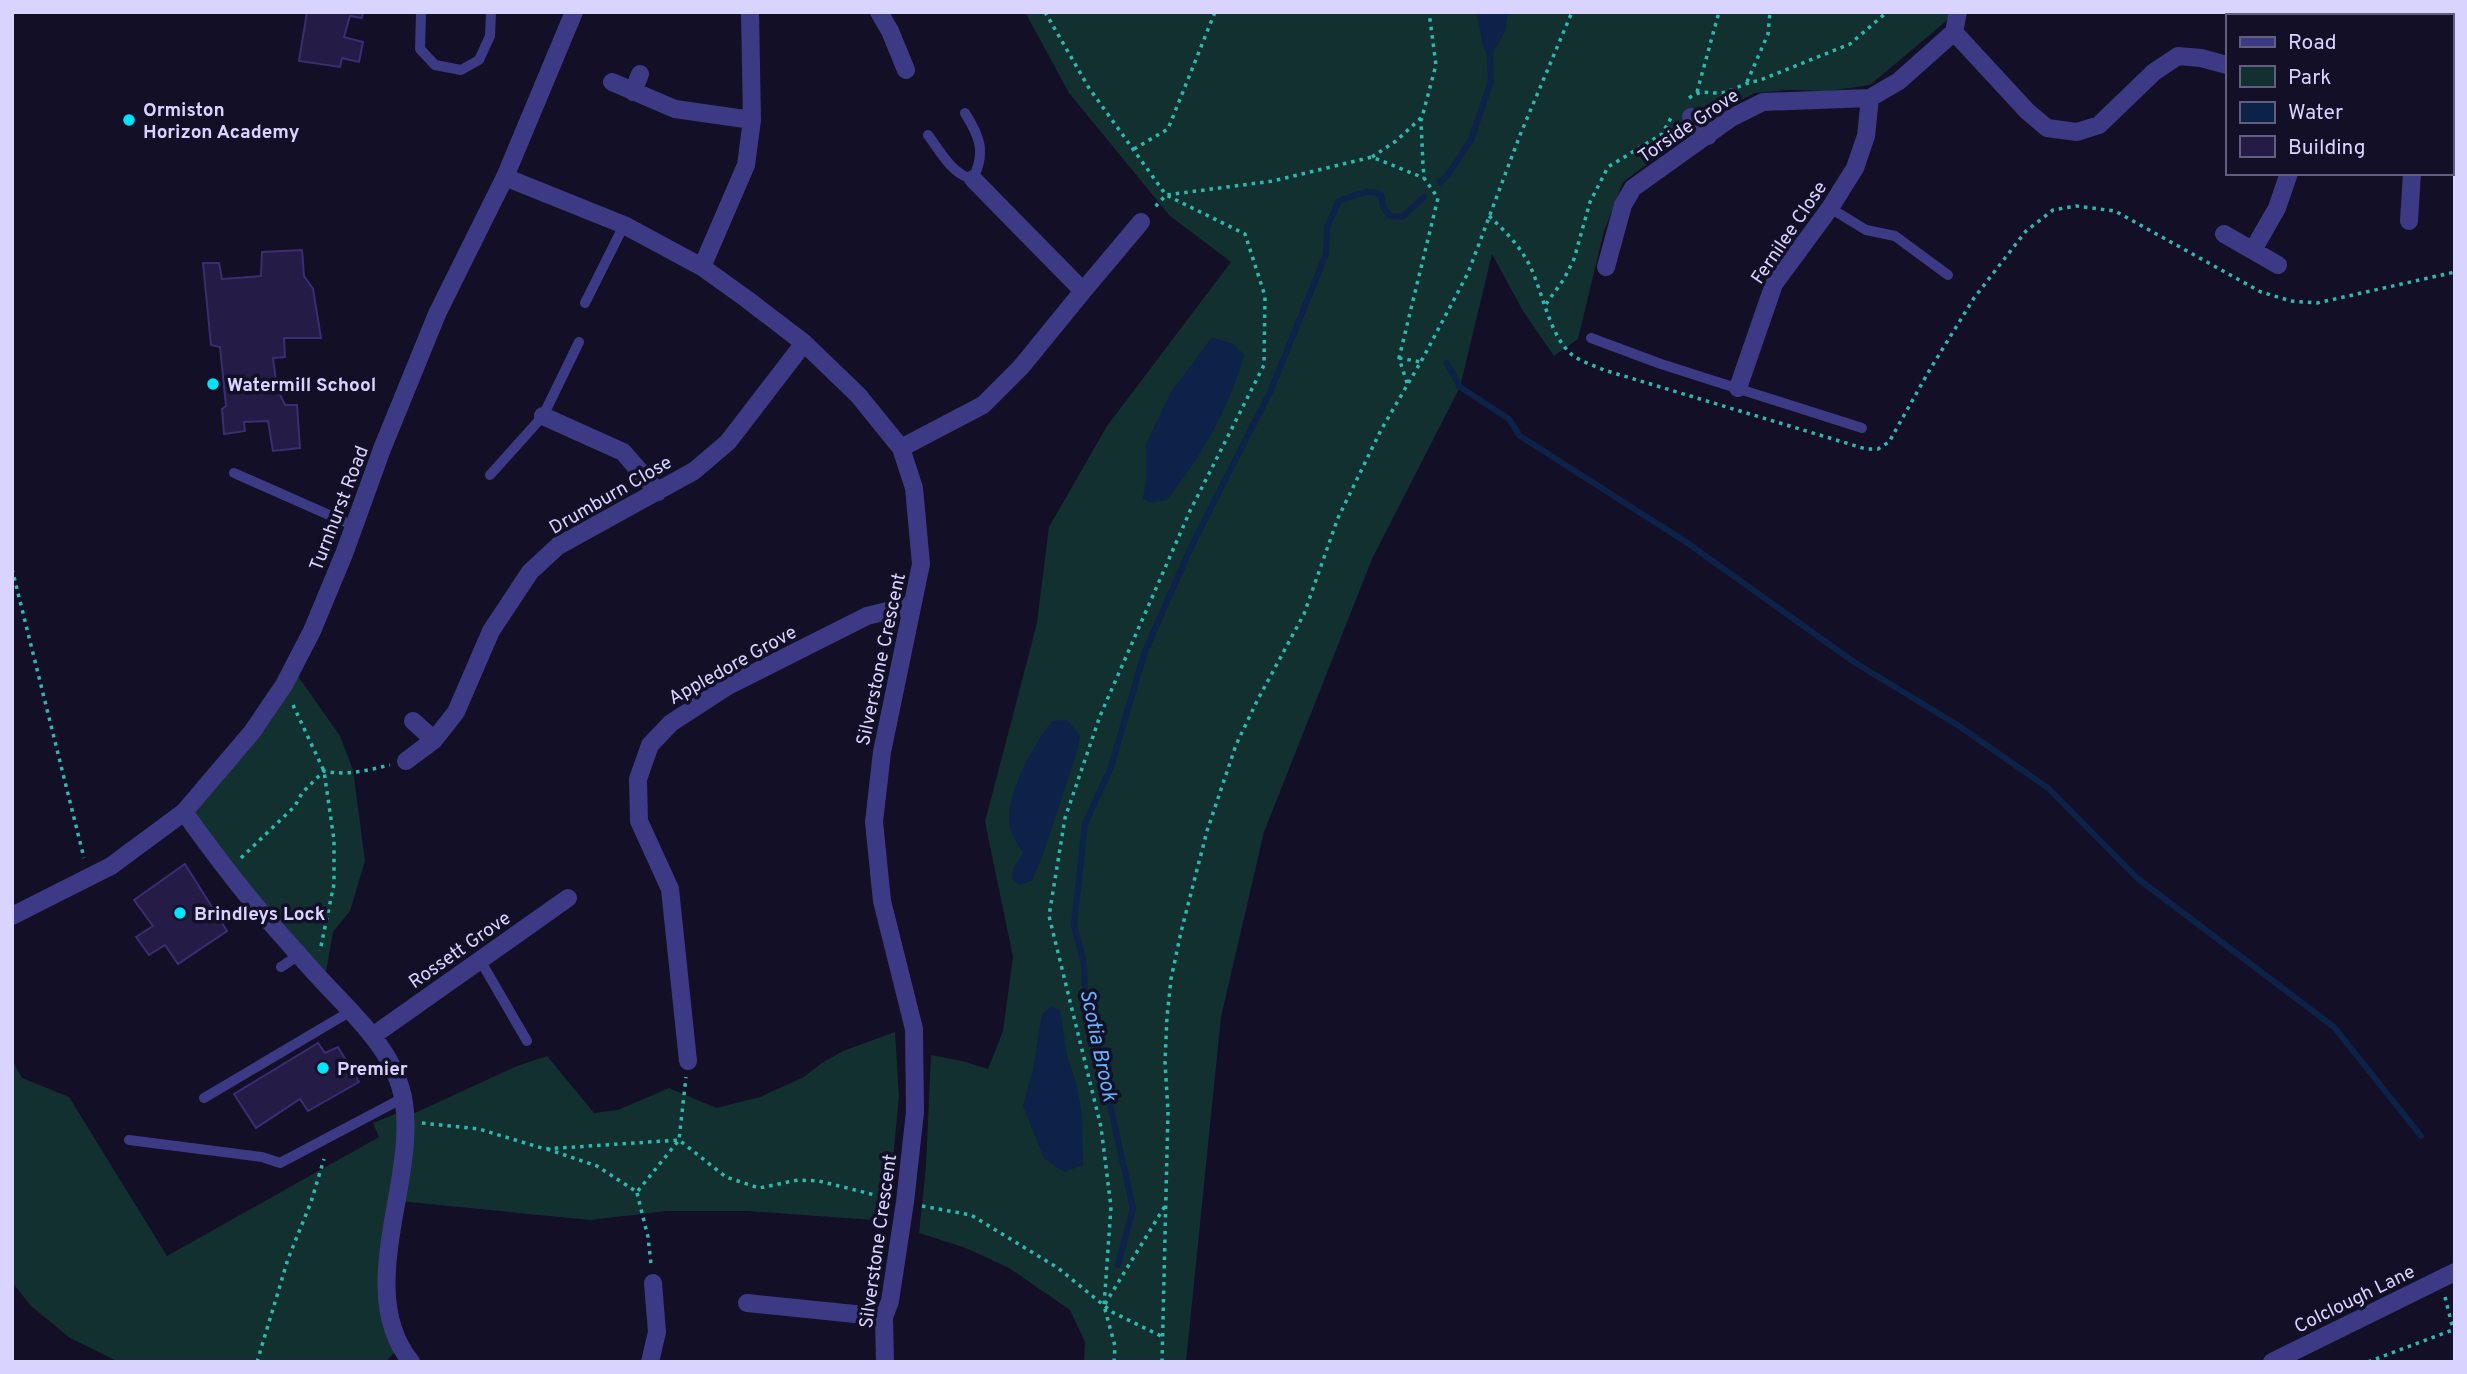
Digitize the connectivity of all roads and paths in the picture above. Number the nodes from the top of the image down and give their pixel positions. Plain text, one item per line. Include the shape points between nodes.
1 (421, 12) edge
2 (491, 12) edge
3 (574, 12) edge
4 (750, 12) edge
5 (879, 12) edge
6 (1045, 12) edge
7 (1215, 12) edge
8 (1429, 12) edge
9 (1572, 12) edge
10 (1719, 12) edge
11 (1770, 12) edge
12 (1886, 12) edge
13 (1958, 12) edge
14 (1954, 32) junction
15 (2226, 65) edge
16 (906, 70) dead end
17 (640, 74) dead end
18 (612, 82) dead end
19 (1747, 82) junction
20 (633, 92) junction
21 (1697, 92) junction
22 (1870, 98) junction
23 (1681, 112) junction
24 (965, 114) dead end
25 (1422, 117) junction
26 (752, 120) junction
27 (928, 135) dead end
28 (1708, 136) junction
29 (1134, 149) junction
30 (1372, 157) junction
31 (2288, 175) edge
32 (2412, 175) edge
33 (505, 177) junction
34 (1424, 178) junction
35 (973, 179) junction
36 (1166, 195) junction
37 (1830, 208) junction
38 (1489, 216) junction
39 (2409, 221) dead end
40 (1141, 222) joint
41 (624, 225) junction
42 (2224, 234) dead end
43 (2252, 250) junction
44 (2278, 265) dead end
45 (702, 267) junction
46 (1606, 267) dead end
47 (2455, 272) edge
48 (1948, 275) dead end
49 (1083, 291) junction
50 (585, 303) dead end
51 (1546, 304) junction
52 (1591, 338) dead end
53 (579, 342) dead end
54 (804, 343) junction
55 (1399, 358) junction
56 (1421, 362) junction
57 (1408, 384) junction
58 (1738, 388) junction
59 (543, 416) junction
60 (1862, 428) dead end
61 (901, 448) junction
62 (234, 473) dead end
63 (490, 475) dead end
64 (658, 492) junction
65 (354, 526) junction
66 (12, 569) edge
67 (911, 605) junction
68 (284, 685) junction
69 (413, 721) dead end
70 (434, 740) junction
71 (406, 761) joint
72 (324, 771) junction
73 (184, 812) junction
74 (228, 872) junction
75 (88, 877) junction
76 (568, 898) dead end
77 (12, 916) edge
78 (299, 955) junction
79 (480, 960) junction
80 (281, 967) dead end
81 (315, 974) junction
82 (351, 1011) junction
83 (373, 1035) junction
84 (527, 1041) dead end
85 (688, 1061) joint
86 (204, 1098) dead end
87 (403, 1098) junction
88 (406, 1121) junction
89 (129, 1140) dead end
90 (679, 1140) junction
91 (545, 1149) junction
92 (324, 1159) dead end
93 (636, 1192) junction
94 (905, 1202) junction
95 (1166, 1205) junction
96 (2447, 1276) edge
97 (653, 1283) joint
98 (747, 1303) dead end
99 (1104, 1306) junction
100 (884, 1317) junction
101 (2454, 1329) edge
102 (1163, 1337) junction
103 (257, 1362) edge
104 (411, 1362) edge
105 (650, 1362) edge
106 (885, 1362) edge
107 (1114, 1362) edge
108 (1162, 1362) edge
109 (2272, 1362) edge
110 (2368, 1362) edge

1 - 2 lane via 420,49 435,65 461,70 479,60 490,36
3 - 33 street, Turnhurst Road
4 - 26 street
5 - 16 street
6 - 29 path via 1089,88
7 - 29 path via 1168,129
8 - 25 path via 1436,65
9 - 38 path
10 - 21 path
11 - 19 path via 1768,34
12 - 19 path via 1850,44
13 - 14 street
14 - 15 street via 2027,111 2048,128 2077,132 2099,125 2154,72 2178,56
14 - 22 street, Torside Grove via 1899,81
17 - 20 street
18 - 20 street
19 - 21 path via 1724,92
20 - 26 street via 675,109
21 - 23 path
22 - 28 street, Torside Grove via 1763,102
22 - 37 street, Fernilee Close via 1866,136 1856,168
23 - 28 street
23 - 51 path via 1662,134 1608,167 1590,202 1574,259
24 - 35 lane via 979,136 979,167
25 - 30 path
25 - 34 path
26 - 45 street via 746,165
27 - 35 lane via 950,164 965,178
28 - 46 street, Torside Grove via 1627,196
29 - 36 path
30 - 34 path
30 - 36 path via 1273,181
31 - 43 street via 2277,208
32 - 39 street
33 - 41 street, Silverstone Crescent
33 - 65 street, Turnhurst Road via 438,314
34 - 55 path via 1438,198
35 - 49 street
36 - 40 path
36 - 99 path via 1245,234 1265,296 1264,365 1190,511 1100,716 1065,818 1049,916 1101,1127 1111,1207
37 - 48 lane via 1866,230 1895,236
37 - 58 street, Fernilee Close via 1774,284
38 - 51 path via 1529,265
38 - 56 path via 1468,272
40 - 49 street
41 - 45 street, Silverstone Crescent
41 - 50 lane
42 - 43 street
43 - 44 street
45 - 54 street, Silverstone Crescent
47 - 51 path via 2317,303 2291,301 2261,292 2115,211 2076,206 2053,210 2026,231 1974,298 1896,433 1878,449 1854,447 1604,370 1572,355 1555,336
49 - 61 street via 984,405
52 - 58 lane
53 - 59 lane
54 - 61 street, Silverstone Crescent via 858,395
54 - 64 street, Drumburn Close via 728,442 694,471
55 - 56 path
55 - 57 path
56 - 57 path
57 - 95 path via 1338,518 1304,614 1236,745 1207,831 1171,979 1165,1062
58 - 60 lane
59 - 63 lane
59 - 64 street via 622,452
61 - 67 street, Silverstone Crescent via 914,488 919,527 921,564
62 - 65 lane
64 - 70 street, Drumburn Close via 558,546 530,572 491,631 456,712
65 - 68 street, Turnhurst Road via 312,631
66 - 75 path
67 - 85 street, Appledore Grove via 867,616 729,687 671,723 650,745 638,779 639,821 670,889
67 - 94 street, Silverstone Crescent via 882,752 874,822 882,901 914,1029 915,1112
68 - 72 path
68 - 73 street, Turnhurst Road via 252,732
69 - 70 street
70 - 71 street, Drumburn Close
71 - 72 path via 353,774
72 - 74 path
72 - 81 path via 334,840 334,884
73 - 74 street
73 - 75 street, Turnhurst Road via 111,866
74 - 78 street
75 - 77 street, Turnhurst Road
76 - 79 street, Rossett Grove
78 - 80 lane
78 - 81 street
79 - 83 street, Rossett Grove
79 - 84 lane
81 - 82 street
82 - 83 street
82 - 86 lane
83 - 87 street
85 - 90 path
87 - 88 street
87 - 89 lane via 280,1163
88 - 91 path via 479,1129
88 - 104 street via 388,1255 387,1297 393,1328
90 - 91 path
90 - 93 path
90 - 94 path via 726,1177 759,1188 818,1181
91 - 93 path via 597,1166
92 - 103 path
93 - 97 path via 648,1237
94 - 99 path via 971,1216 1058,1268
94 - 100 street, Silverstone Crescent
95 - 99 path
95 - 102 path
96 - 101 path
96 - 109 street, Colclough Lane
97 - 105 street via 657,1332
98 - 100 street
99 - 102 path
99 - 107 path via 1115,1346
100 - 106 street, Silverstone Crescent
101 - 110 path
102 - 108 path

